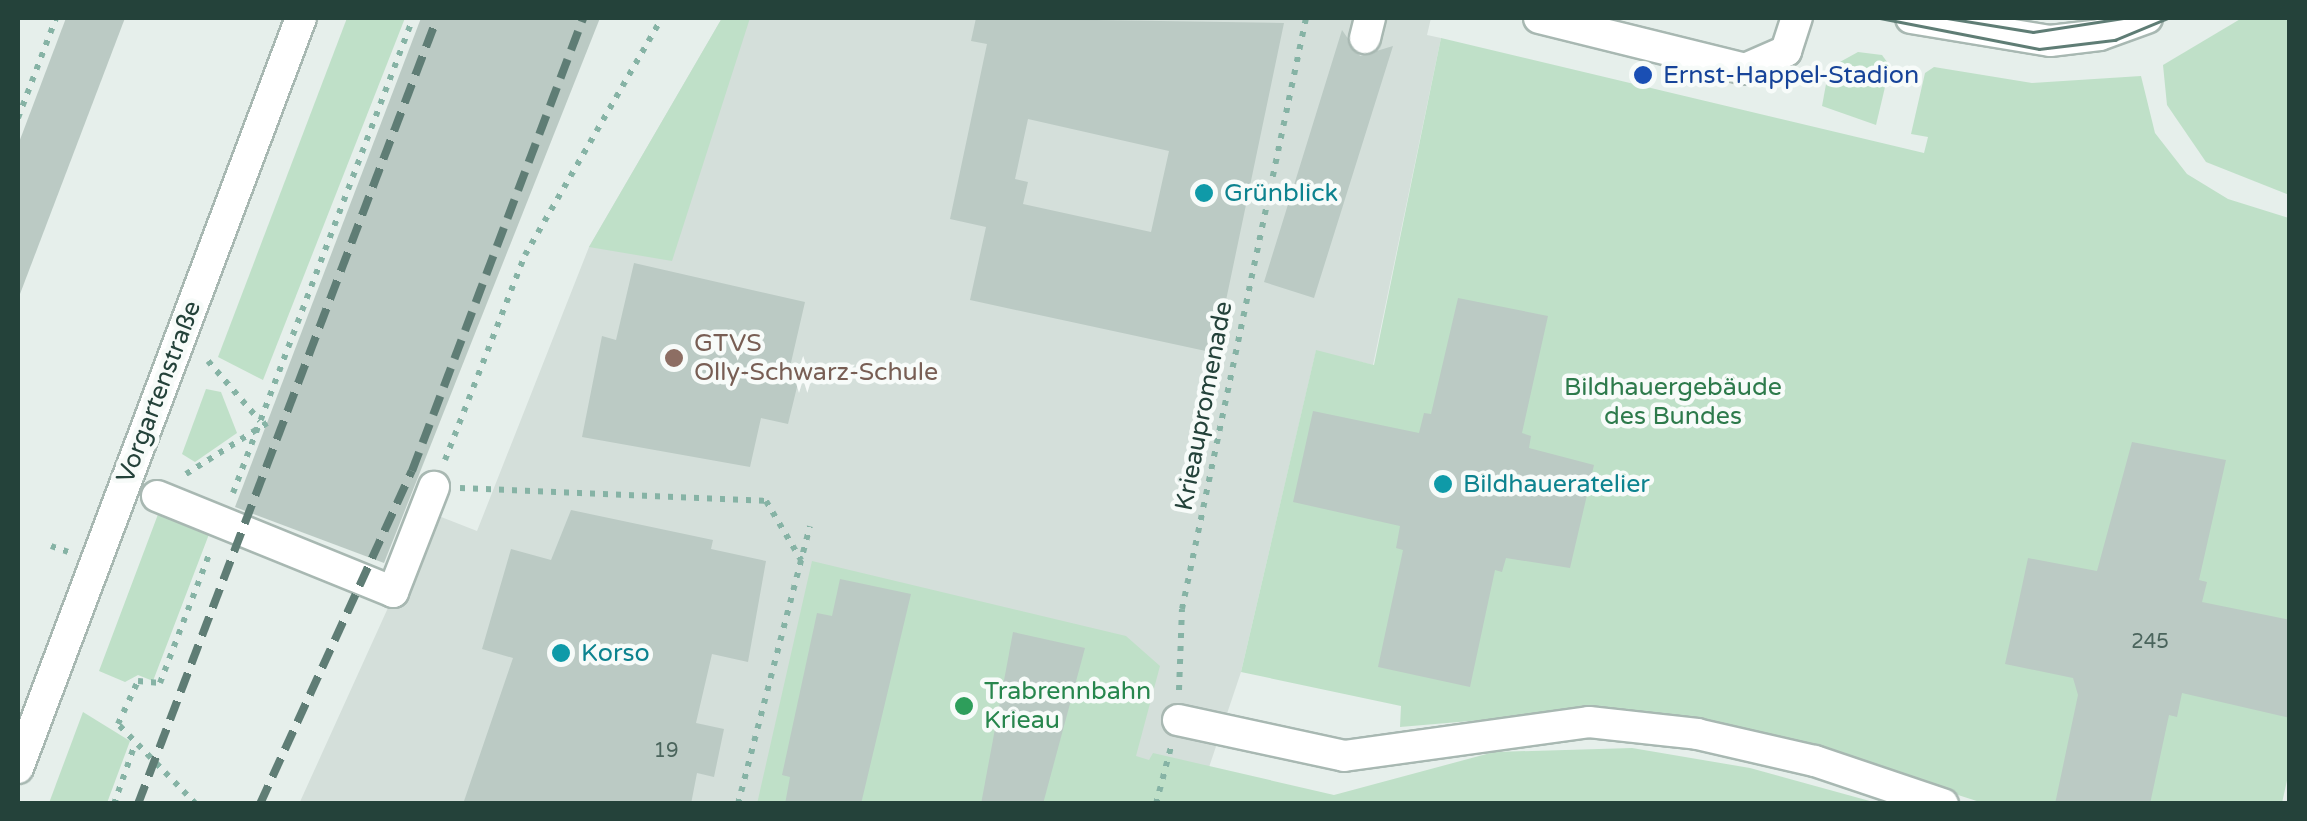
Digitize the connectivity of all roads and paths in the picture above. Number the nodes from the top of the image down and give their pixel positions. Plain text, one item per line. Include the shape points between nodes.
1 (56, 18) edge
2 (301, 18) edge
3 (413, 18) edge
4 (662, 18) edge
5 (1306, 18) edge
6 (1539, 18) edge
7 (1797, 18) edge
8 (1914, 18) edge
9 (2147, 18) edge
10 (18, 118) edge
11 (208, 361) dead end
12 (264, 422) junction
13 (434, 487) junction
14 (157, 496) joint
15 (222, 522) junction
16 (810, 526) dead end
17 (801, 560) junction
18 (1178, 720) junction
19 (135, 744) junction
20 (18, 768) edge
21 (114, 804) edge
22 (196, 804) edge
23 (738, 804) edge
24 (1156, 804) edge
25 (1943, 804) edge

1 - 10 path
2 - 20 street, Vorgartenstraße
3 - 12 path
4 - 13 path via 525,255
5 - 18 path, Krieaupromenade via 1182,609
6 - 7 street via 1745,69 1786,51
8 - 9 street via 2050,41 2100,35
11 - 12 path
12 - 14 path
12 - 15 path
13 - 15 street via 393,592
13 - 17 path via 766,501
14 - 15 street
15 - 19 path via 160,684 138,681 122,703 118,724
16 - 17 path
17 - 23 path
18 - 24 path, Krieaupromenade
18 - 25 street via 1344,756 1589,722 1679,732 1815,760
19 - 21 path
19 - 22 path

